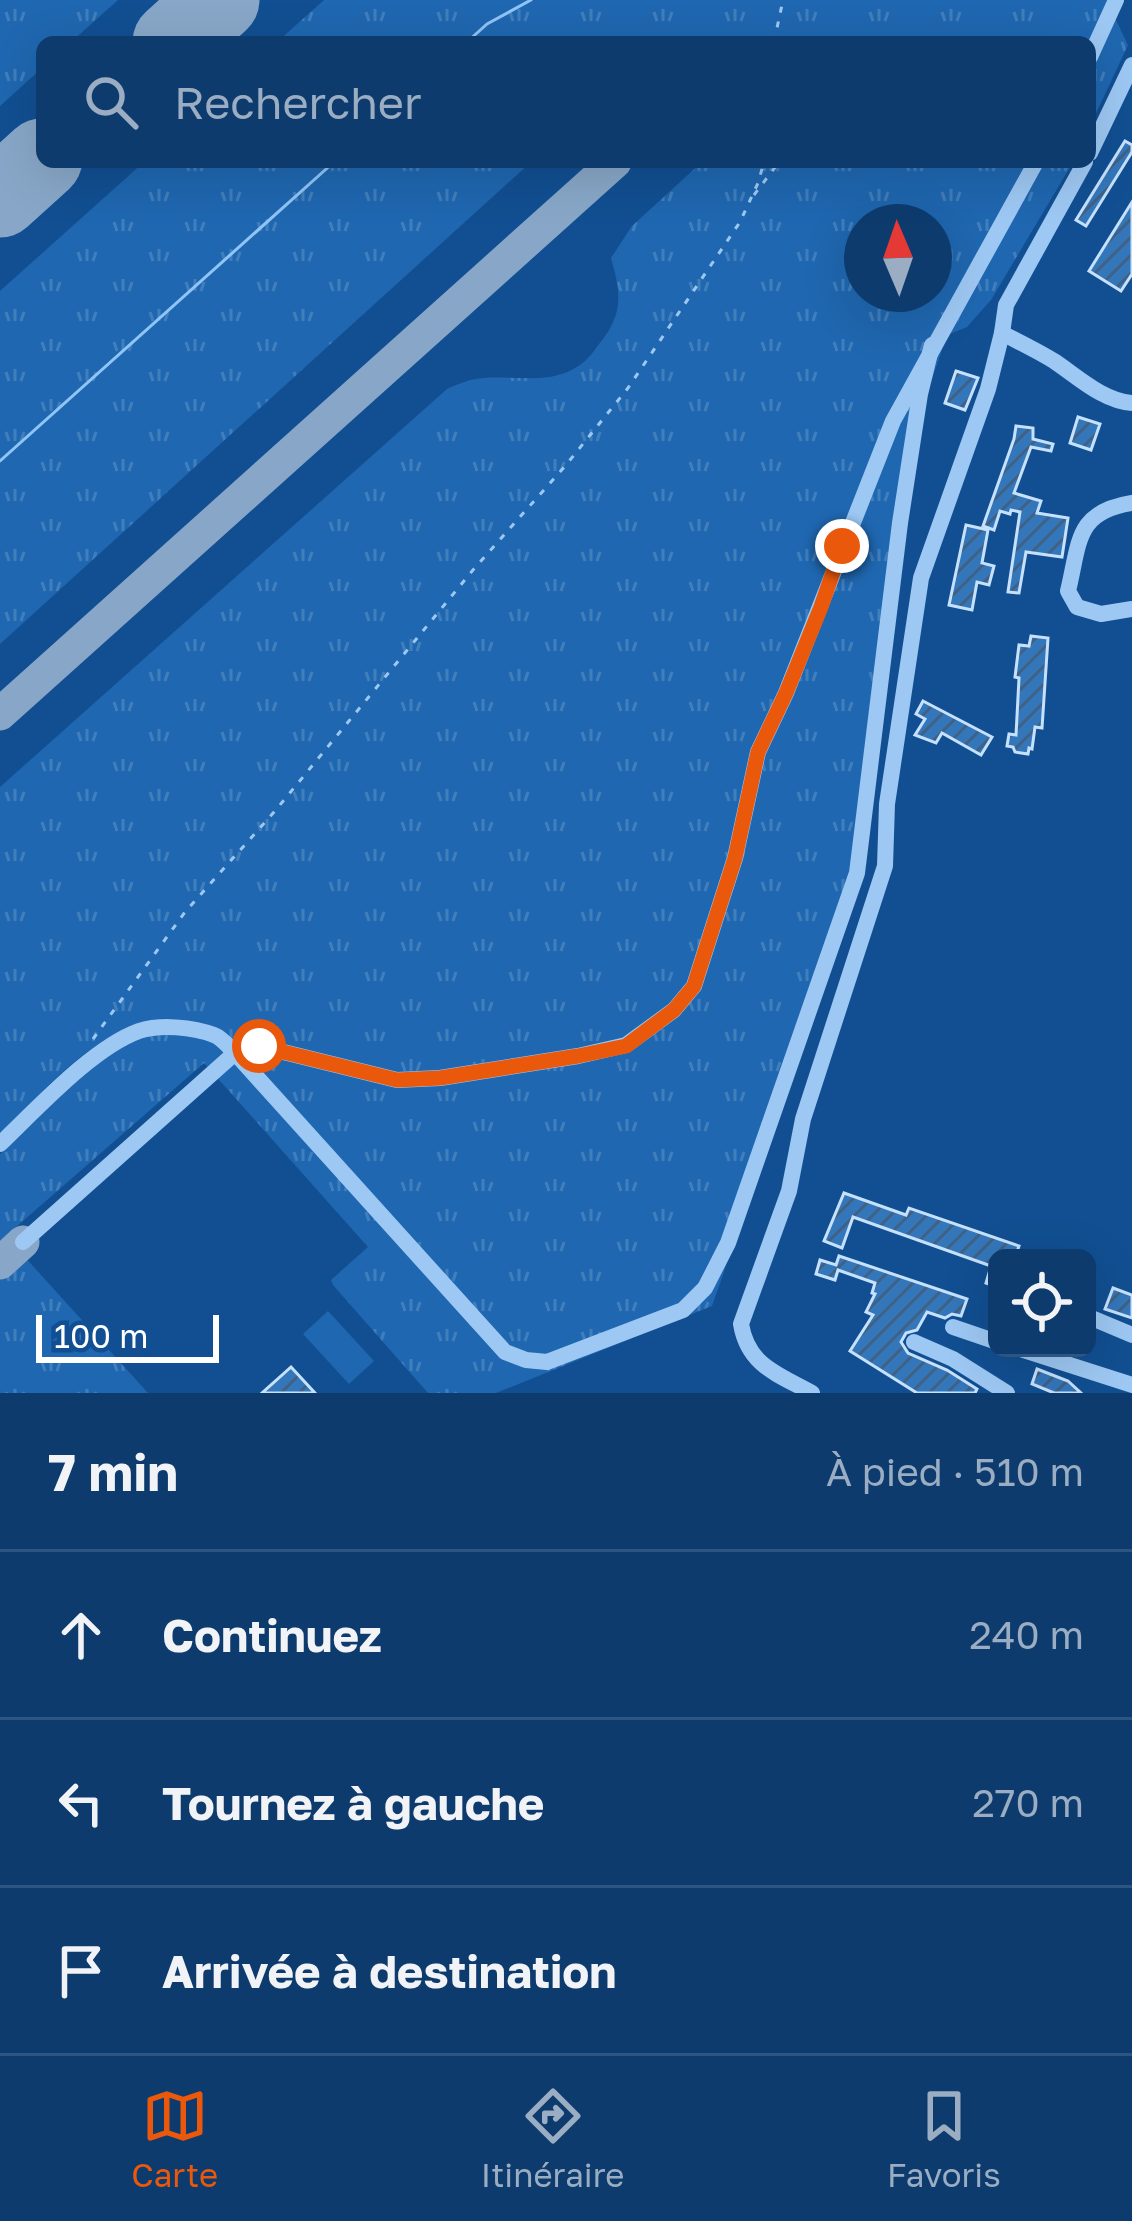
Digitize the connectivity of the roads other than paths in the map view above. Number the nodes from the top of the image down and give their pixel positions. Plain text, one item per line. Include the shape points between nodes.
1 (1116, 0) edge
2 (1096, 44) edge
3 (1132, 65) edge
4 (1096, 140) edge
5 (1033, 168) edge
6 (1082, 168) edge
7 (1002, 333) junction
8 (932, 345) junction
9 (1132, 404) edge
10 (1132, 503) edge
11 (1132, 609) edge
12 (235, 1053) junction
13 (0, 1144) edge
14 (23, 1242) dead end
15 (1096, 1320) edge
16 (953, 1328) dead end
17 (1132, 1335) edge
18 (988, 1339) edge
19 (914, 1342) dead end
20 (1045, 1357) edge
21 (1132, 1385) edge
22 (994, 1390) edge
23 (812, 1393) edge

1 - 2 street
3 - 4 street
5 - 8 street
6 - 7 street via 1006,304
7 - 9 street
7 - 23 street via 921,578 885,866 742,1324 755,1360
8 - 12 street via 758,752 694,986 674,1010 626,1046 440,1078 397,1080 259,1046
8 - 12 street via 900,523 857,873 728,1243 705,1288 683,1310 547,1362 505,1352
10 - 11 street via 1096,513 1085,527 1068,590 1077,608
12 - 13 street via 218,1036 141,1030 103,1051
12 - 14 street
15 - 17 street
16 - 18 street
19 - 22 street
20 - 21 street

